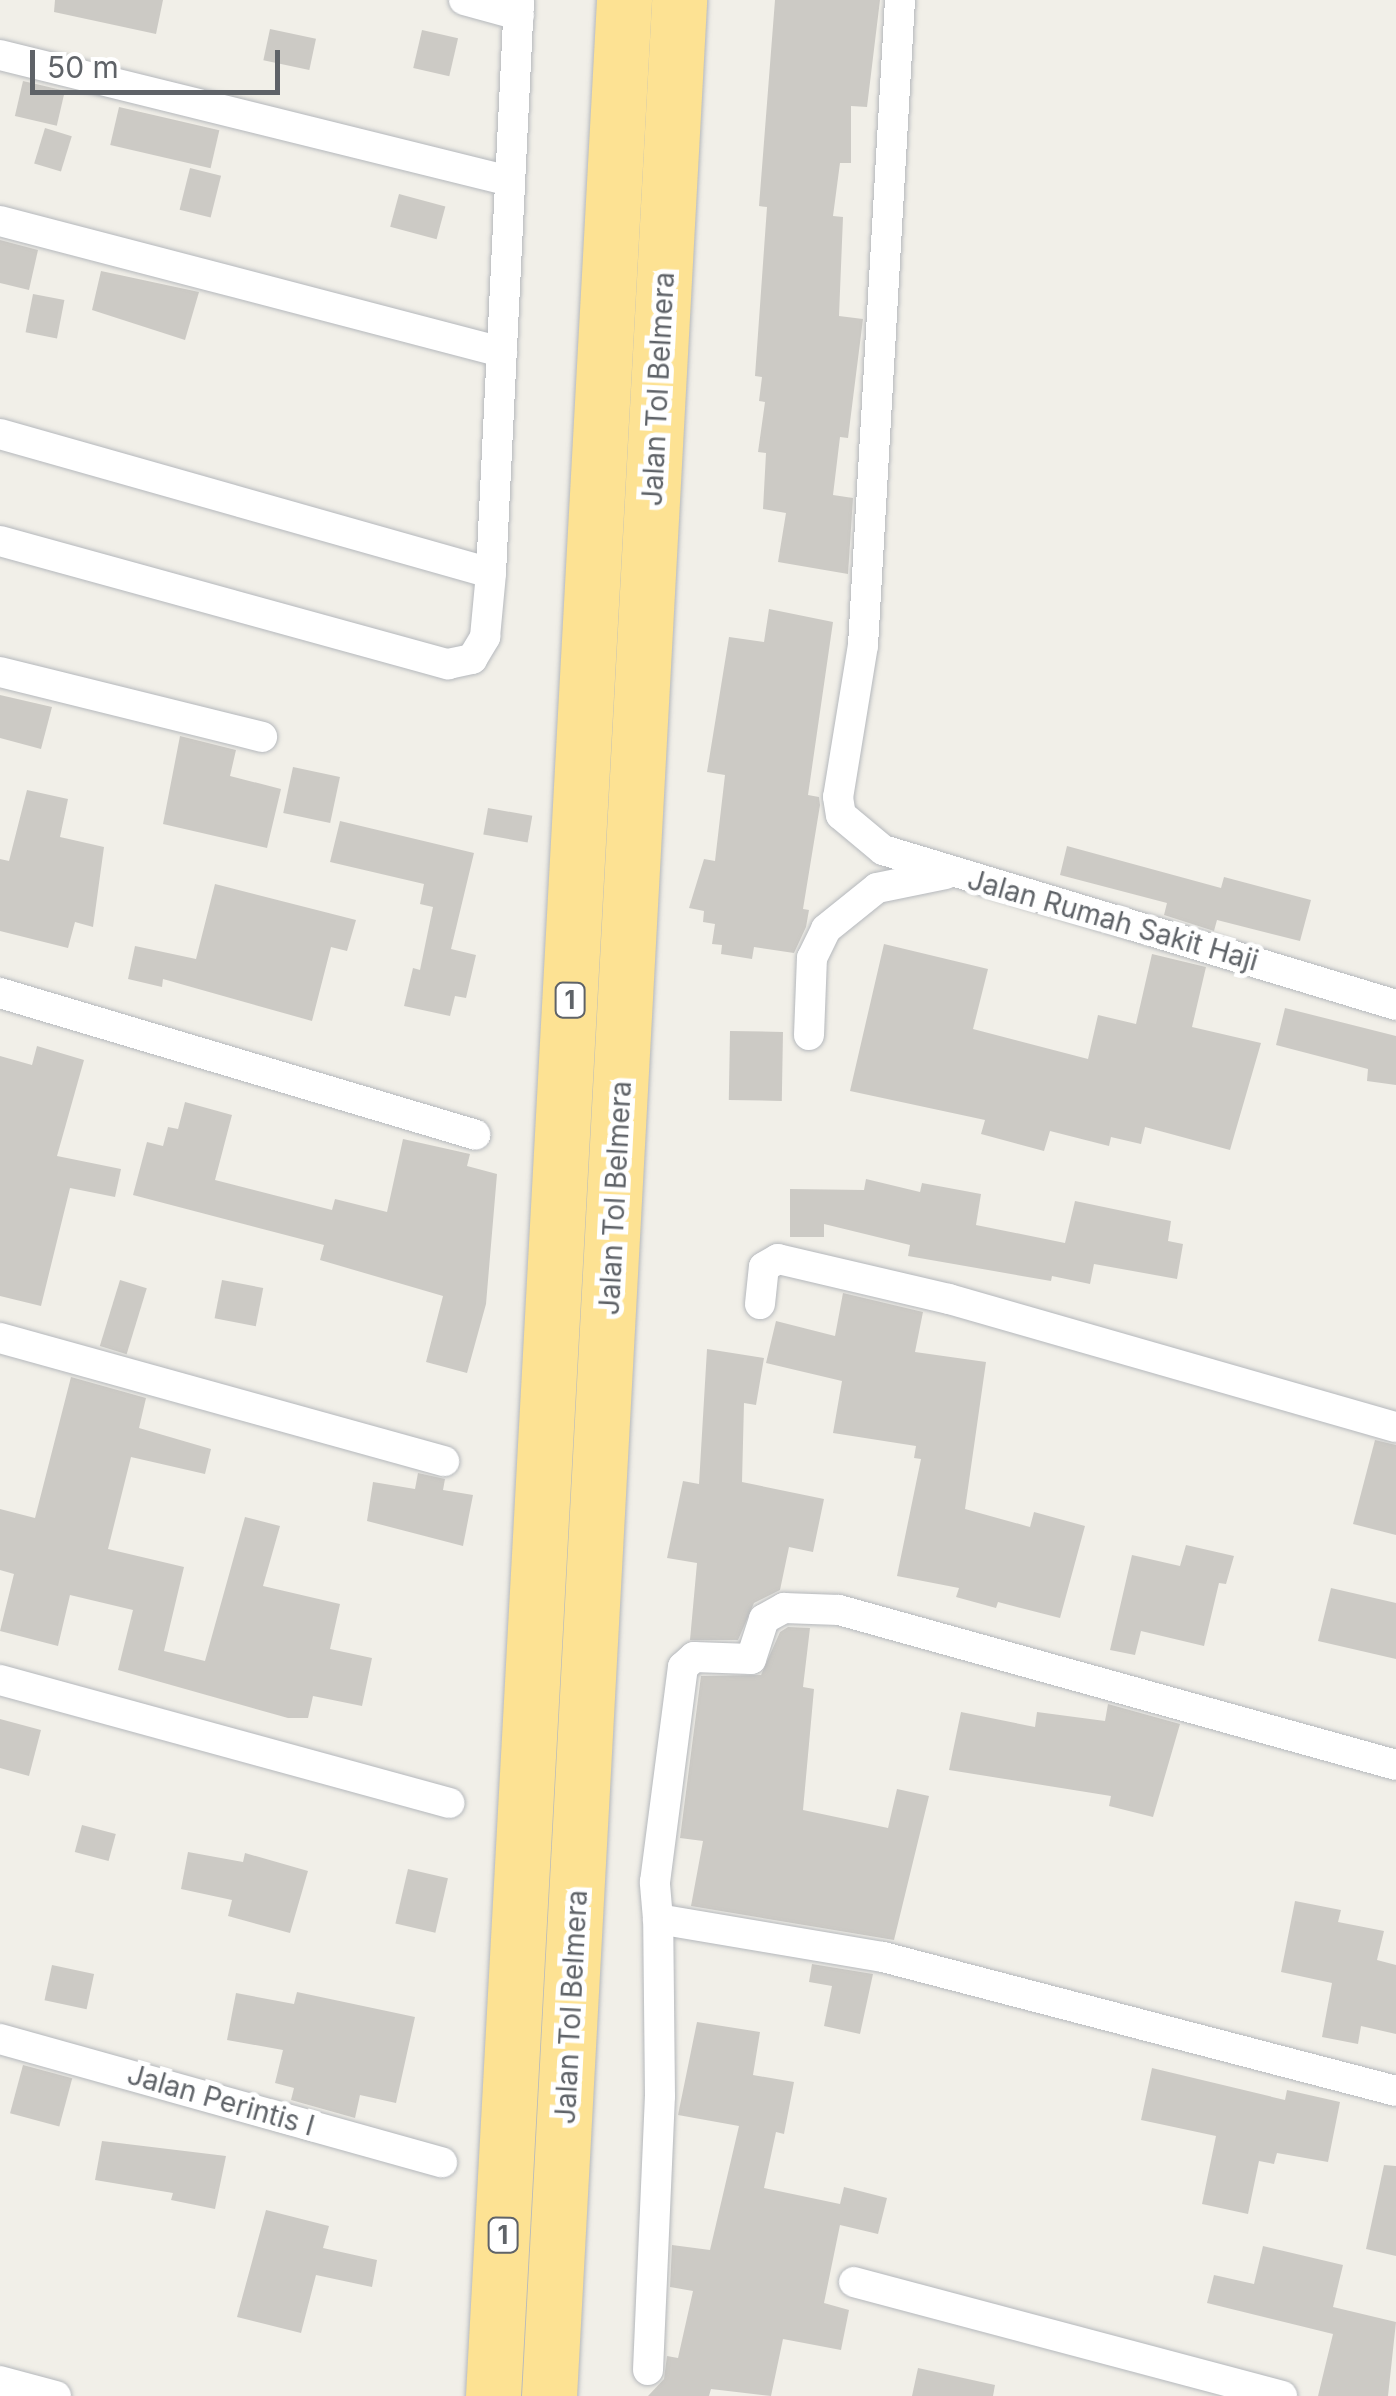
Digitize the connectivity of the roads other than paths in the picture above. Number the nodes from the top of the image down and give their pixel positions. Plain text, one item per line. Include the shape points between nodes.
1 (464, 0) edge
2 (624, 0) edge
3 (679, 0) edge
4 (900, 0) edge
5 (519, 7) edge
6 (0, 55) edge
7 (510, 181) junction
8 (0, 221) edge
9 (502, 352) junction
10 (0, 434) edge
11 (0, 541) edge
12 (491, 573) junction
13 (0, 672) edge
14 (262, 737) dead end
15 (954, 873) junction
16 (0, 993) edge
17 (1396, 1006) edge
18 (809, 1036) dead end
19 (475, 1135) dead end
20 (760, 1304) dead end
21 (0, 1338) edge
22 (1396, 1426) edge
23 (444, 1461) dead end
24 (0, 1680) edge
25 (1396, 1766) edge
26 (449, 1803) dead end
27 (658, 1919) junction
28 (0, 2039) edge
29 (1396, 2092) edge
30 (442, 2162) dead end
31 (854, 2282) dead end
32 (648, 2370) dead end
33 (0, 2381) edge
34 (56, 2396) edge
35 (493, 2396) edge
36 (548, 2396) edge
37 (1282, 2396) edge

1 - 5 street
2 - 35 highway, Jalan Tol Belmera / 1
3 - 36 highway, Jalan Tol Belmera / 1
4 - 15 street, Jalan Rumah Sakit Haji via 863,644 838,798 841,815 884,850
5 - 7 street
6 - 7 street
7 - 9 street
8 - 9 street
9 - 12 street
10 - 12 street
11 - 12 street via 448,664 472,659 481,649
13 - 14 street
15 - 17 street, Jalan Rumah Sakit Haji
15 - 18 street via 878,888 826,929 812,958
16 - 19 street
20 - 22 street via 764,1268 778,1260 949,1299
21 - 23 street
24 - 26 street
25 - 27 street via 839,1610 784,1608 764,1619 750,1659 702,1656 683,1667 655,1882
27 - 29 street via 883,1957
27 - 32 street via 660,2096
28 - 30 street, Jalan Perintis I
31 - 37 street
33 - 34 street

